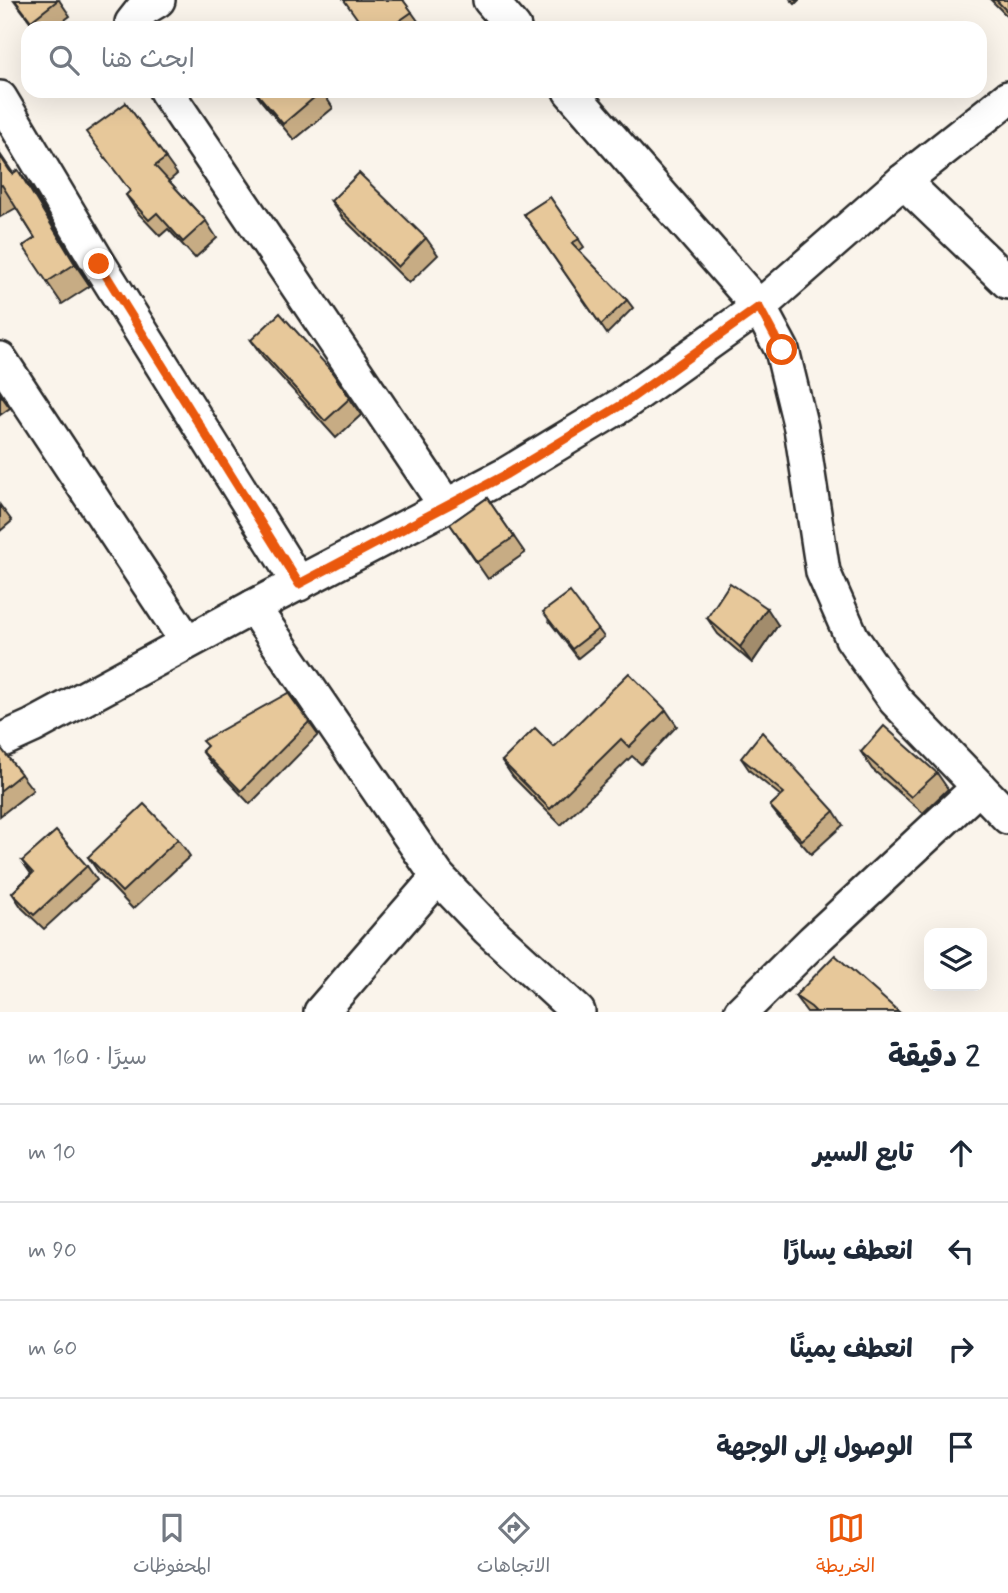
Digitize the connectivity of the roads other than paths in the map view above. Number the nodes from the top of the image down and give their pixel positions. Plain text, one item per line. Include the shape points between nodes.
1 (158, 0) edge
2 (490, 0) edge
3 (134, 21) edge
4 (508, 21) edge
5 (1008, 97) edge
6 (0, 98) edge
7 (171, 98) edge
8 (576, 98) edge
9 (903, 181) junction
10 (1008, 282) edge
11 (759, 307) junction
12 (0, 359) edge
13 (446, 506) junction
14 (299, 584) junction
15 (253, 607) junction
16 (187, 642) junction
17 (0, 741) edge
18 (979, 787) junction
19 (1008, 817) edge
20 (438, 877) junction
21 (321, 1012) edge
22 (578, 1012) edge
23 (741, 1012) edge

1 - 3 street
2 - 4 street
5 - 9 street
6 - 14 street
7 - 13 street
8 - 11 street
9 - 10 street
9 - 11 street
11 - 13 street via 623,404
11 - 18 street via 782,350 801,428 823,572 852,638 895,700
12 - 16 street
13 - 14 street
14 - 15 street
15 - 16 street
15 - 20 street
16 - 17 street
18 - 19 street
18 - 23 street
20 - 21 street
20 - 22 street

